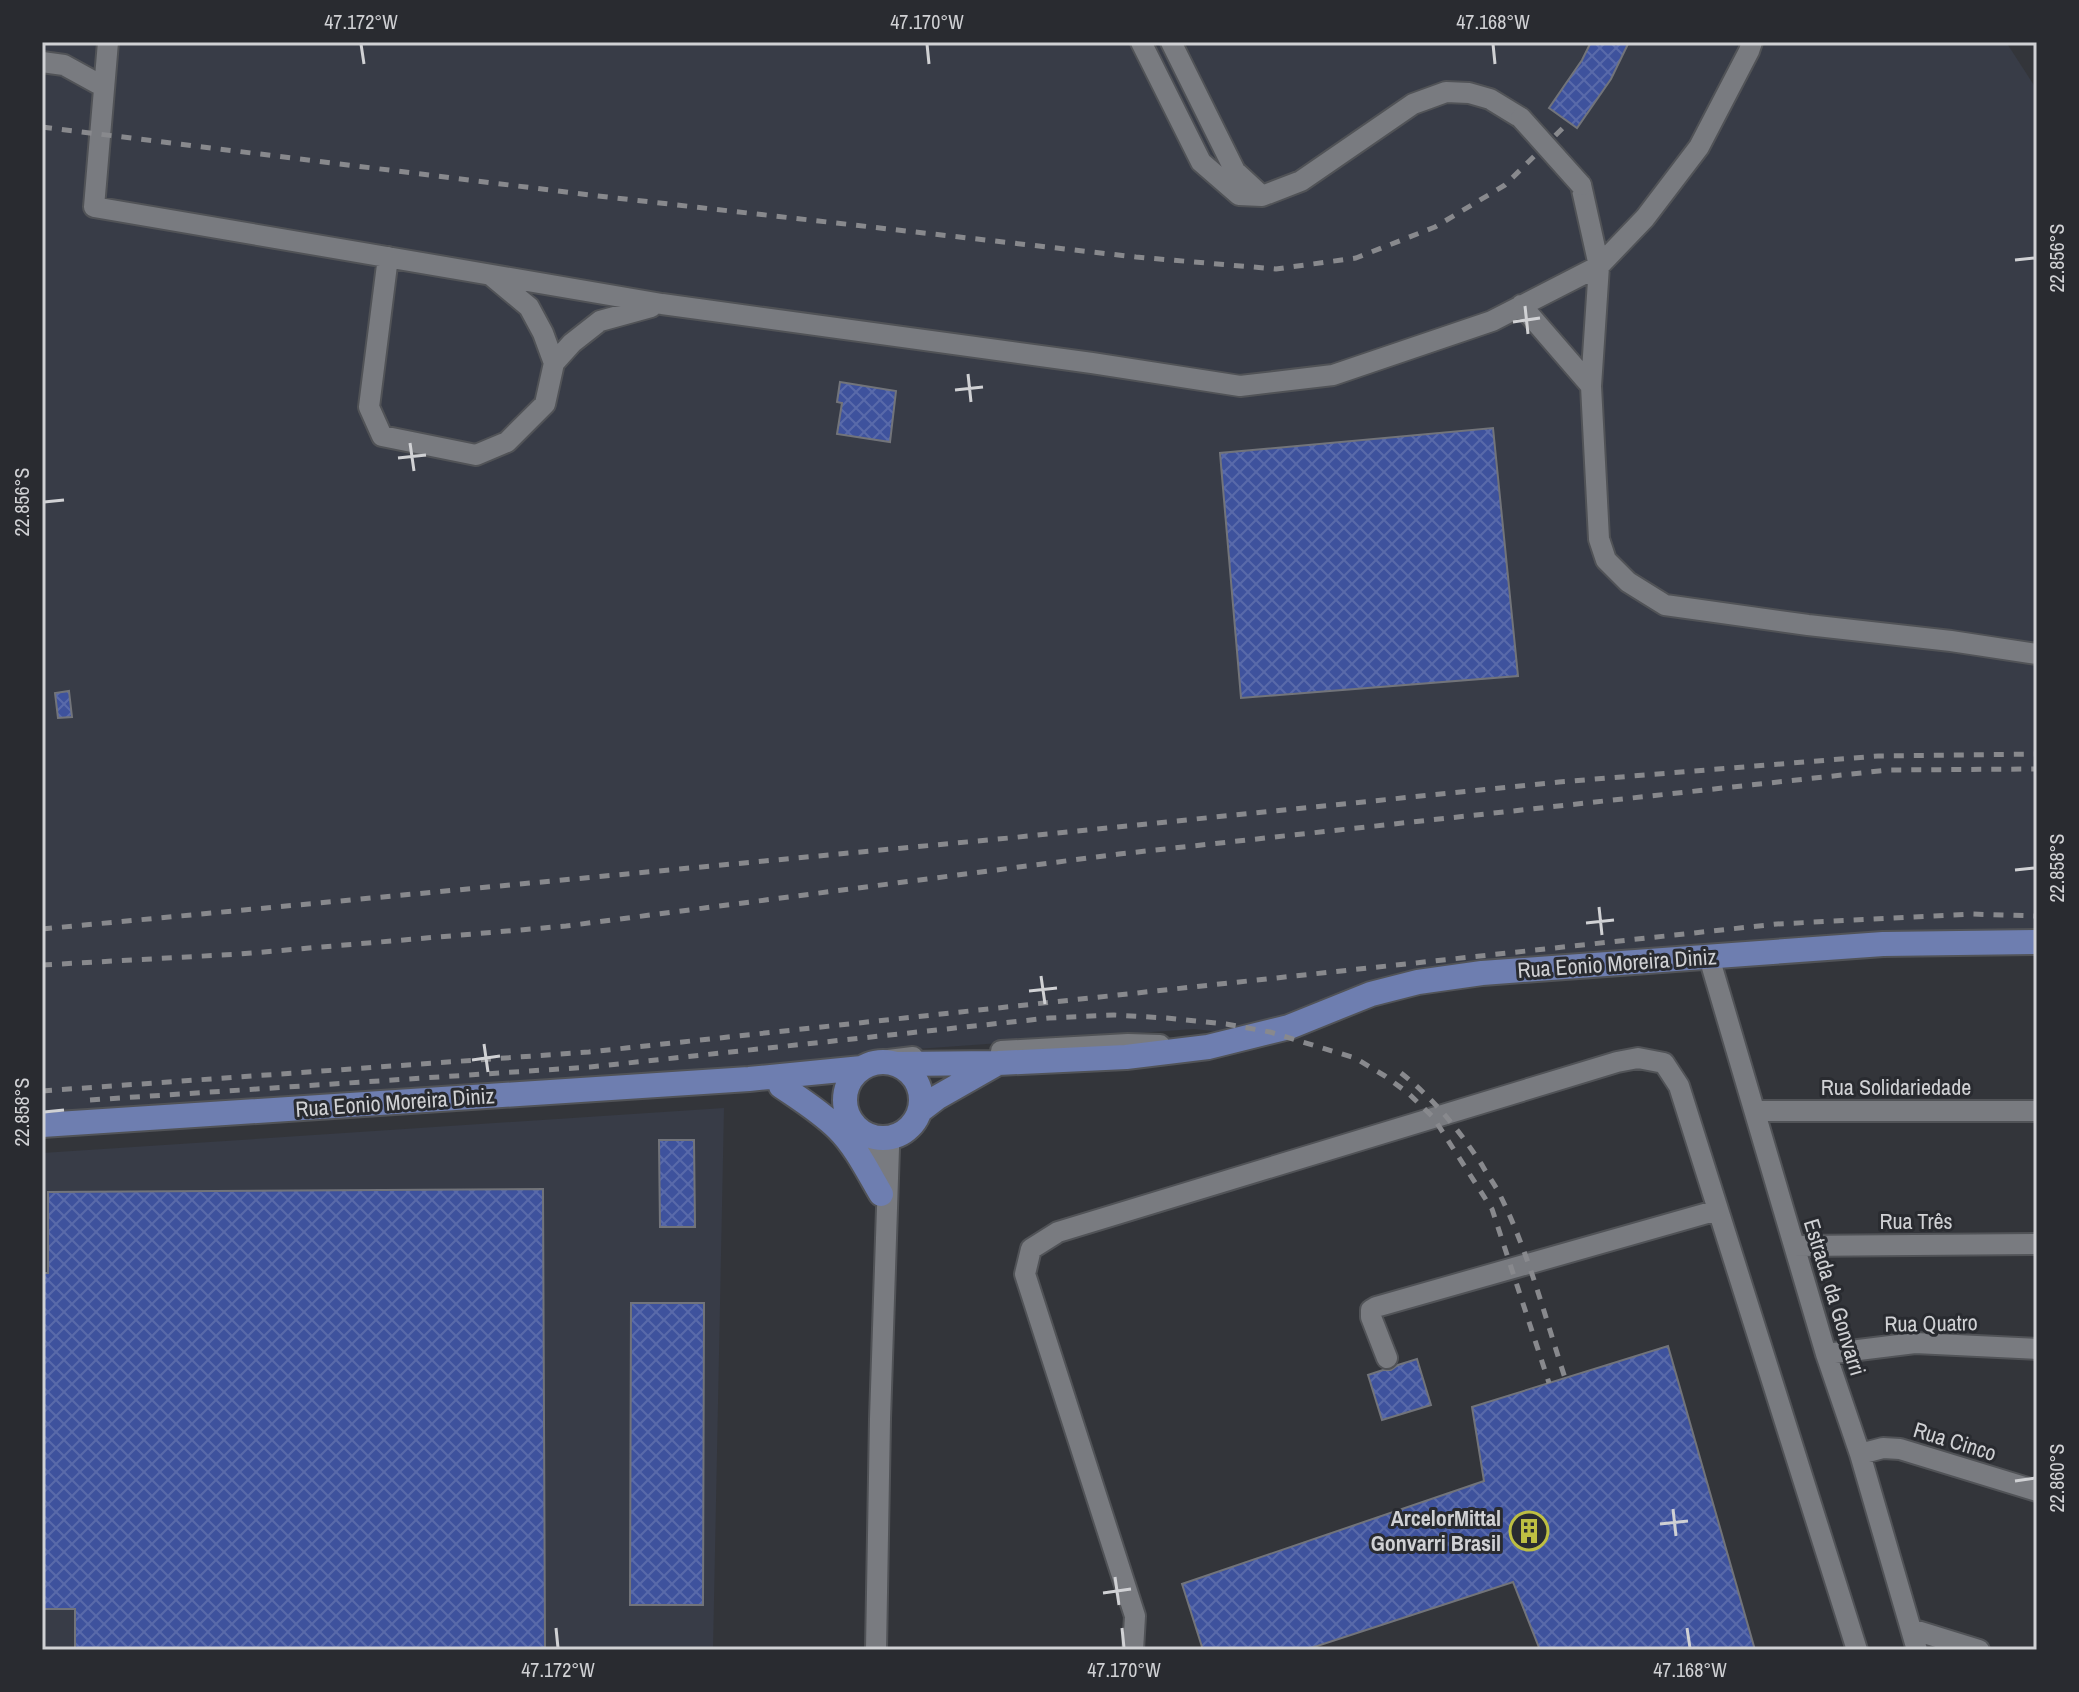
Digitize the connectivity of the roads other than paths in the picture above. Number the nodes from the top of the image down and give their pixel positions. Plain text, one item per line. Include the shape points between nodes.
1 (108, 42) edge
2 (1141, 42) edge
3 (1171, 42) edge
4 (1752, 42) edge
5 (42, 62) edge
6 (104, 87) junction
7 (1262, 196) junction
8 (388, 257) junction
9 (1599, 266) junction
10 (491, 275) junction
11 (662, 304) junction
12 (1521, 305) junction
13 (554, 363) junction
14 (1591, 386) junction
15 (2037, 643) edge
16 (1987, 646) junction
17 (2037, 654) edge
18 (2037, 942) edge
19 (1709, 957) junction
20 (1208, 1047) junction
21 (998, 1063) junction
22 (880, 1064) junction
23 (749, 1079) junction
24 (781, 1086) junction
25 (921, 1110) junction
26 (1755, 1111) junction
27 (2037, 1111) edge
28 (848, 1117) junction
29 (42, 1125) edge
30 (880, 1138) junction
31 (881, 1194) junction
32 (1718, 1210) junction
33 (886, 1230) junction
34 (2037, 1244) edge
35 (1795, 1246) junction
36 (2037, 1349) edge
37 (1826, 1354) junction
38 (1387, 1358) dead end
39 (1860, 1454) junction
40 (2037, 1491) edge
41 (1911, 1629) junction
42 (876, 1650) edge
43 (1133, 1650) edge
44 (1857, 1650) edge
45 (1917, 1650) edge
46 (1979, 1650) edge

1 - 6 street
2 - 7 street via 1201,162 1239,195
3 - 7 street via 1235,171
4 - 9 street via 1699,147 1645,218
5 - 6 street via 64,65
6 - 8 street via 94,207
7 - 9 street, bridge via 1301,181 1413,104 1446,92 1469,93 1521,118 1581,185
8 - 10 street
8 - 13 street via 369,407 382,436 476,455 496,447 545,404
9 - 12 street
9 - 14 street
10 - 11 street
10 - 13 street via 529,307
11 - 12 street via 1240,386 1333,375 1492,321
11 - 13 street via 600,321
12 - 14 street
14 - 16 street via 1599,539 1606,560 1628,582 1665,605
15 - 16 street
16 - 17 street
18 - 19 main road, Rua Eonio Moreira Diniz via 1883,944
19 - 20 main road, Rua Eonio Moreira Diniz via 1418,982 1371,994 1289,1027
19 - 26 street, Estrada da Gonvarri
20 - 21 main road, Rua Eonio Moreira Diniz
20 - 22 street, Rua Eonio Moreira Diniz via 1128,1044 939,1055
21 - 22 main road, Rua Eonio Moreira Diniz
21 - 25 main road, Rua Eonio Moreira Diniz
22 - 23 main road, Rua Eonio Moreira Diniz
22 - 25 main road via 913,1075 921,1091
22 - 28 main road via 849,1081 844,1099
23 - 24 main road, Rua Eonio Moreira Diniz
23 - 29 main road, Rua Eonio Moreira Diniz
24 - 28 main road, Rua Eonio Moreira Diniz via 812,1089
24 - 31 main road via 839,1129
25 - 30 main road via 902,1134
26 - 27 street, Rua Solidariedade
26 - 35 street, Estrada da Gonvarri
28 - 30 main road via 858,1130
30 - 31 street
30 - 33 street via 889,1148
31 - 33 street
32 - 38 street via 1376,1307 1371,1317
32 - 43 street via 1679,1086 1664,1063 1638,1058 1058,1232 1031,1249 1025,1274 1135,1616
32 - 44 street
33 - 42 street
34 - 35 street, Rua Três
35 - 37 street, Estrada da Gonvarri
36 - 37 street, Rua Quatro via 1915,1343
37 - 39 street, Estrada da Gonvarri
39 - 40 street, Rua Cinco via 1900,1449
39 - 41 street, Estrada da Gonvarri
41 - 45 street, Estrada da Gonvarri
41 - 46 street

